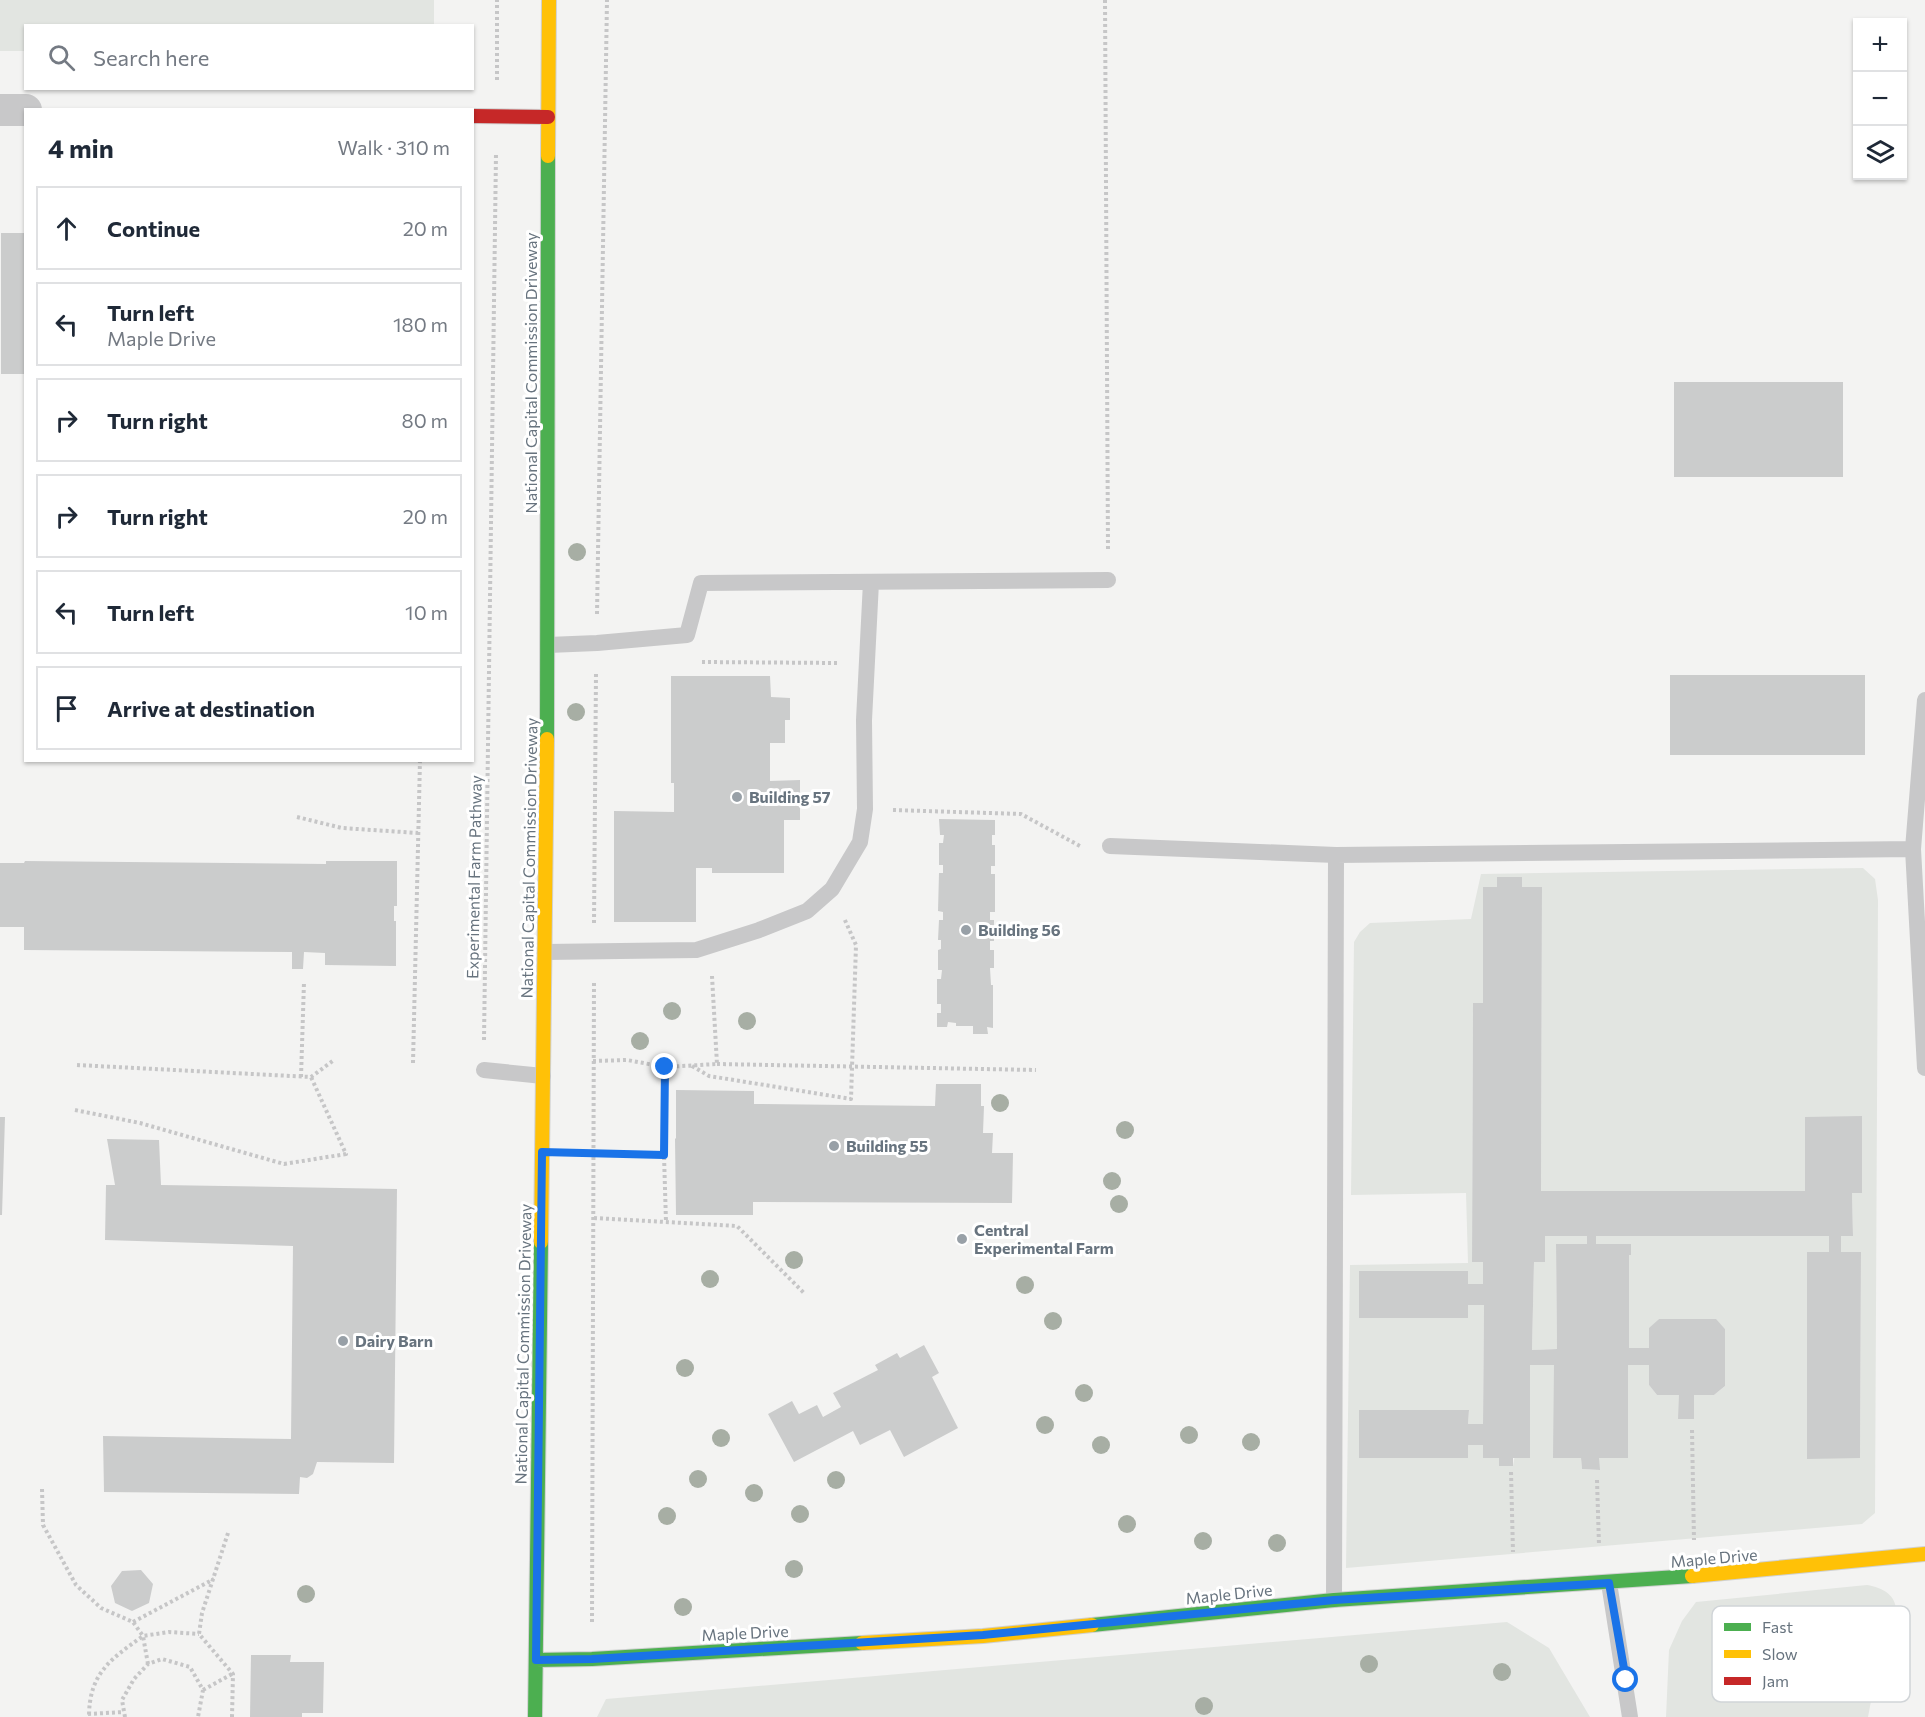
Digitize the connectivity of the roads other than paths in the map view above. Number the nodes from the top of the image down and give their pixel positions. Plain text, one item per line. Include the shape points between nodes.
1 (549, 0) edge
2 (0, 110) edge
3 (24, 110) edge
4 (474, 116) edge
5 (548, 117) junction
6 (1108, 580) road end
7 (872, 582) junction
8 (548, 645) junction
9 (1925, 700) edge
10 (1110, 846) dead end
11 (1913, 849) junction
12 (1336, 855) junction
13 (544, 952) junction
14 (1925, 1068) edge
15 (484, 1070) road end
16 (543, 1076) junction
17 (1925, 1554) edge
18 (1609, 1583) junction
19 (1334, 1600) junction
20 (536, 1660) junction
21 (535, 1717) edge
22 (1630, 1717) edge

1 - 5 street, National Capital Commission Driveway
2 - 3 street
4 - 5 street
5 - 8 street, National Capital Commission Driveway
6 - 7 lane
7 - 8 lane via 701,583 687,635
7 - 13 lane via 864,720 865,809 860,842 832,889 807,911 696,950
8 - 13 street, National Capital Commission Driveway
9 - 11 lane
10 - 12 lane
11 - 12 lane
11 - 14 lane
12 - 19 lane
13 - 16 street, National Capital Commission Driveway
15 - 16 lane
16 - 20 street, National Capital Commission Driveway
17 - 18 street, Maple Drive
18 - 19 street, Maple Drive
18 - 22 lane
19 - 20 street, Maple Drive via 983,1635
20 - 21 street, National Capital Commission Driveway

